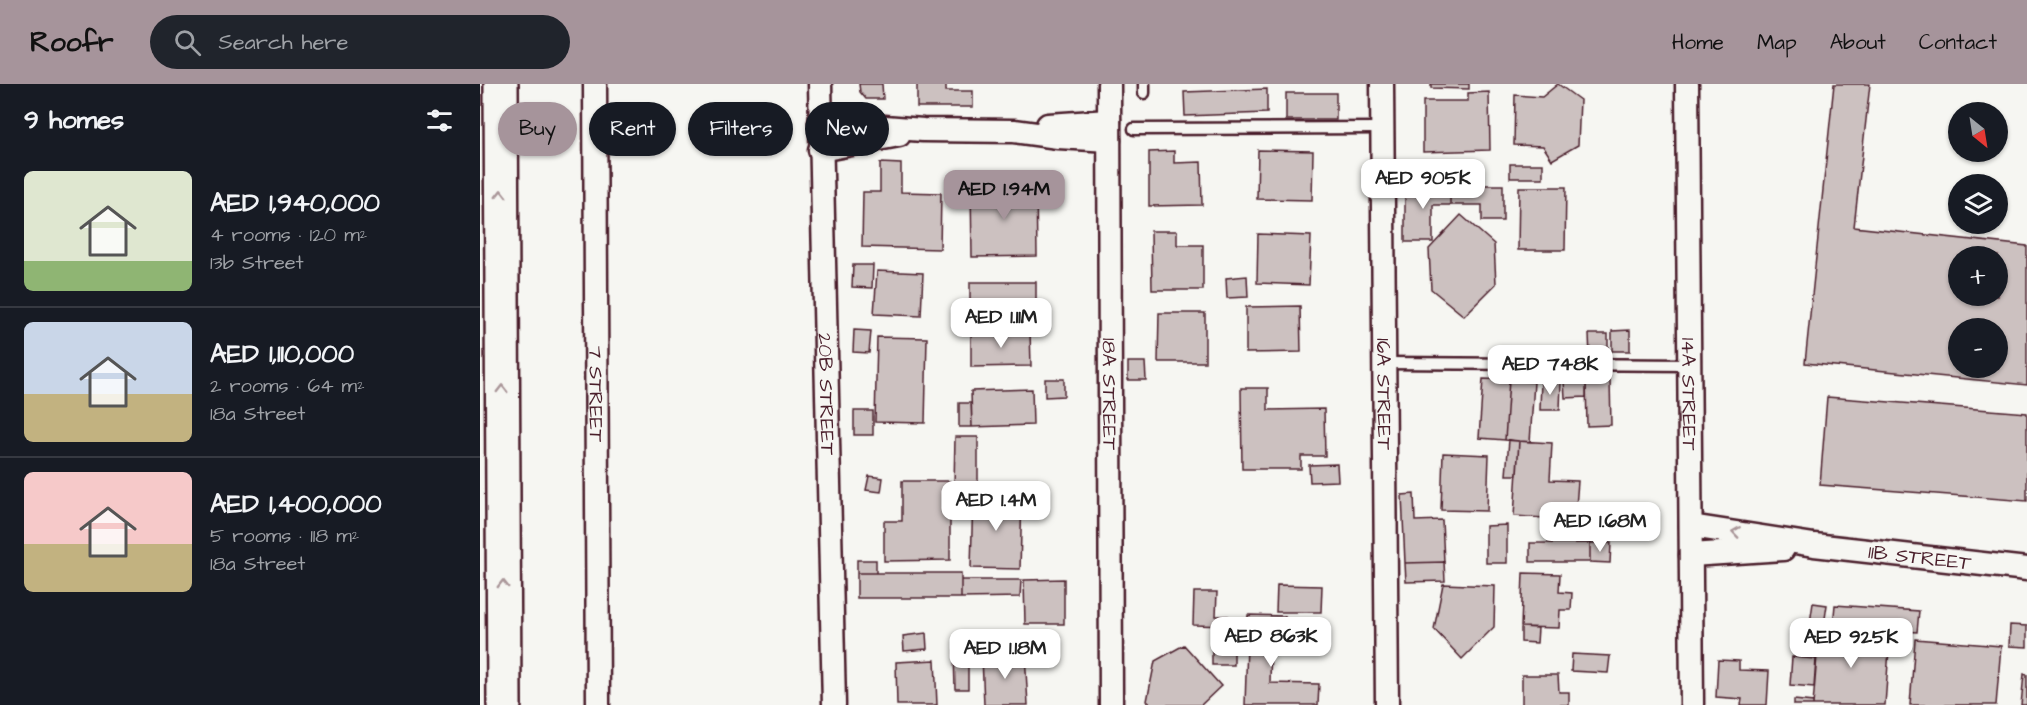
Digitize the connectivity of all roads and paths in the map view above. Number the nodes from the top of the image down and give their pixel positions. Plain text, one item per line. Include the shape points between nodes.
1 (501, 84) edge
2 (595, 84) edge
3 (819, 84) edge
4 (1109, 84) edge
5 (1382, 84) edge
6 (1687, 84) edge
7 (819, 102) edge
8 (889, 127) edge
9 (1383, 128) junction
10 (1134, 129) dead end
11 (923, 130) junction
12 (1109, 131) junction
13 (889, 137) edge
14 (820, 156) edge
15 (1384, 363) junction
16 (1689, 365) junction
17 (1691, 526) junction
18 (1814, 545) junction
19 (1691, 555) junction
20 (2027, 569) edge
21 (503, 633) junction
22 (504, 705) edge
23 (524, 705) edge
24 (598, 705) edge
25 (834, 705) edge
26 (1111, 705) edge
27 (1387, 705) edge
28 (1692, 705) edge

21 -> 1 highway
2 - 24 street, 7 STREET
3 - 7 street, 20B STREET
4 - 12 street, 18A STREET
5 - 9 street, 16A STREET
6 - 16 street, 14A STREET
8 - 11 street
9 - 10 lane
9 - 15 street, 16A STREET
11 - 12 street via 1014,131 1058,138
11 - 13 street
12 - 26 street, 18A STREET
14 - 25 street, 20B STREET
15 - 16 lane
15 - 27 street, 16A STREET
16 - 17 street, 14A STREET
18 -> 17 street, 11B STREET
17 - 19 street, 14A STREET
18 - 19 street, 11B STREET
18 - 20 street, 11B STREET
19 - 28 street, 14A STREET
21 - 22 highway
21 - 23 highway

